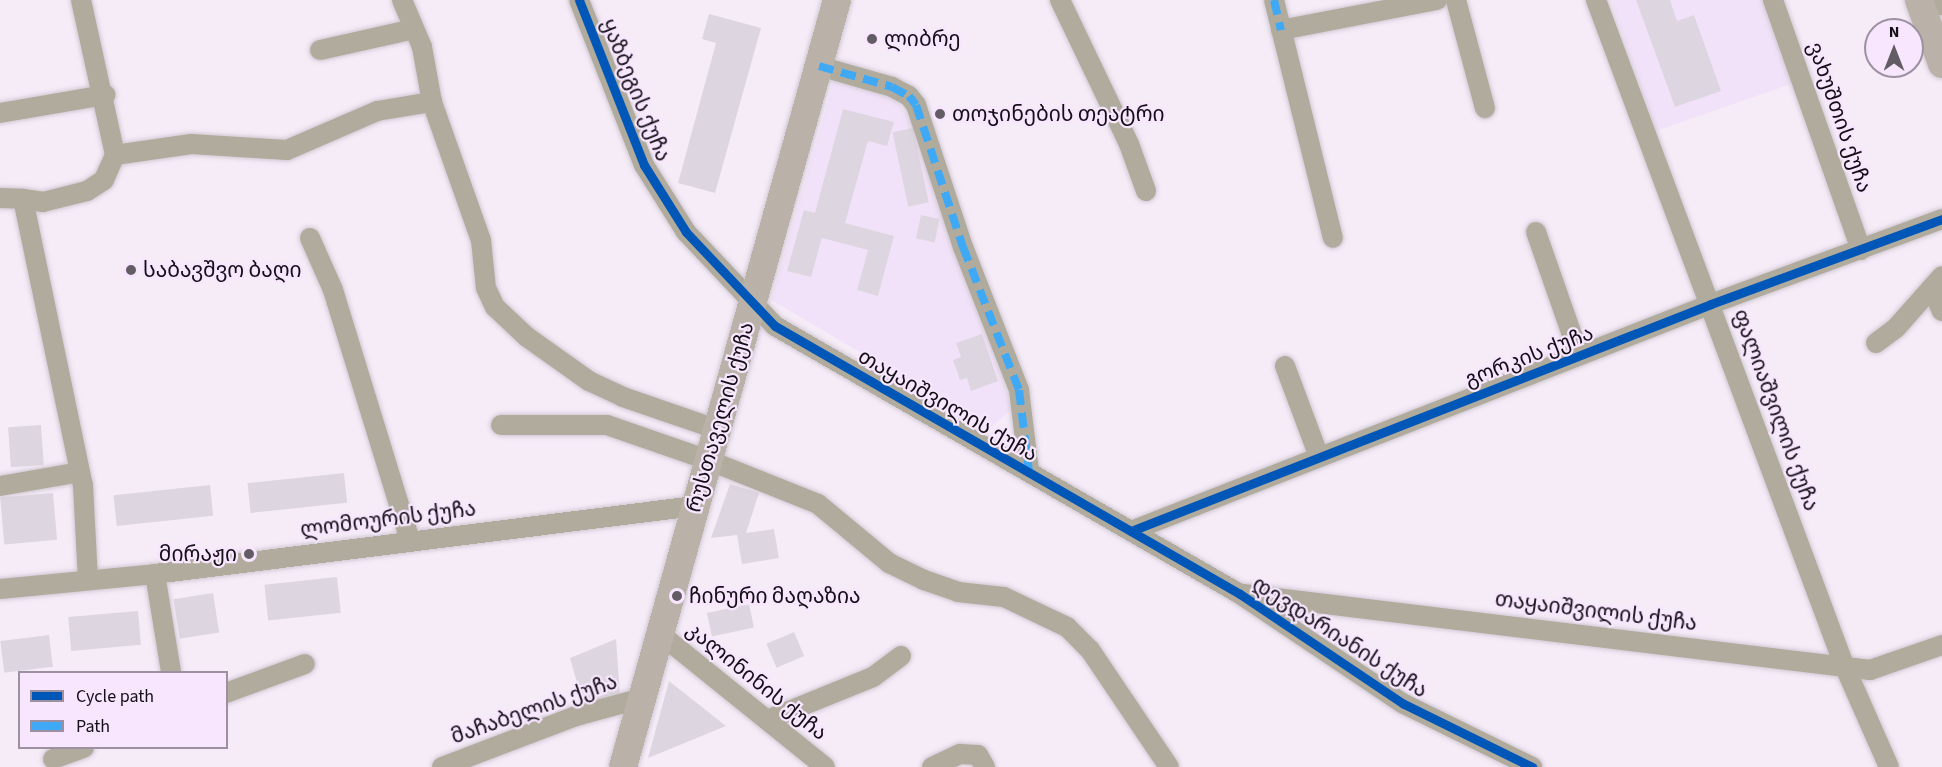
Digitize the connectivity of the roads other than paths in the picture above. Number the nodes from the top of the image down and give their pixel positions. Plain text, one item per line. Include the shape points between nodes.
1 (81, 0) edge
2 (402, 0) edge
3 (579, 0) edge
4 (837, 0) edge
5 (1060, 0) edge
6 (1274, 0) edge
7 (1437, 0) edge
8 (1456, 0) edge
9 (1596, 0) edge
10 (1773, 0) edge
11 (1377, 4) edge
12 (1927, 4) edge
13 (414, 29) junction
14 (1281, 30) junction
15 (320, 50) dead end
16 (1942, 64) edge
17 (819, 66) junction
18 (105, 95) junction
19 (432, 102) junction
20 (1485, 108) dead end
21 (0, 113) edge
22 (115, 155) junction
23 (1146, 191) dead end
24 (0, 198) edge
25 (23, 199) junction
26 (1942, 219) edge
27 (1536, 232) dead end
28 (310, 238) dead end
29 (1333, 238) dead end
30 (1861, 250) junction
31 (1937, 282) edge
32 (1711, 304) junction
33 (752, 305) junction
34 (1942, 311) edge
35 (1876, 343) dead end
36 (1579, 355) junction
37 (1285, 366) dead end
38 (501, 425) dead end
39 (716, 429) junction
40 (1319, 457) junction
41 (708, 460) junction
42 (80, 472) junction
43 (1029, 472) junction
44 (0, 486) edge
45 (695, 506) junction
46 (1131, 531) junction
47 (410, 540) junction
48 (155, 574) junction
49 (88, 580) junction
50 (0, 589) edge
51 (1240, 594) junction
52 (659, 633) junction
53 (1942, 645) edge
54 (901, 656) dead end
55 (305, 664) dead end
56 (1844, 665) junction
57 (171, 671) edge
58 (228, 692) edge
59 (642, 698) junction
60 (767, 720) junction
61 (79, 749) edge
62 (53, 759) dead end
63 (442, 767) edge
64 (623, 767) edge
65 (825, 767) edge
66 (932, 767) edge
67 (985, 767) edge
68 (1168, 767) edge
69 (1532, 767) edge
70 (1889, 767) edge

1 - 18 street
2 - 13 street
3 - 33 street, ყაზბეგის ქუჩა via 645,165 686,232
4 - 17 main road, რუსთაველის ქუჩა
5 - 23 street via 1129,144
6 - 14 street
7 - 11 street
8 - 20 street
9 - 32 street, ფალიაშვილის ქუჩა
10 - 30 street, ვახუშთის ქუჩა
11 - 14 street
12 - 16 main road
13 - 15 street
13 - 19 street via 422,47
14 - 29 street
17 - 33 main road, რუსთაველის ქუჩა
17 - 43 street via 892,87 909,96 915,105 963,247 1019,390
18 - 21 street
18 - 22 street
19 - 22 street via 377,111 287,150 191,144
19 - 39 street via 481,240 486,288 495,307 527,337 590,381 623,397
22 - 25 street via 104,180 87,191 43,202
24 - 25 street
25 - 42 street
26 - 30 street, გორკის ქუჩა
27 - 36 street
28 - 47 street via 337,301
30 - 32 street, გორკის ქუჩა
31 - 34 street
31 - 35 street via 1896,328
32 - 36 street, გორკის ქუჩა
32 - 56 street, ფალიაშვილის ქუჩა
33 - 39 main road, რუსთაველის ქუჩა
33 - 43 street, თაყაიშვილის ქუჩა via 775,326
36 - 40 street, გორკის ქუჩა
37 - 40 street
38 - 41 street via 607,425
39 - 41 main road, რუსთაველის ქუჩა
40 - 46 street, გორკის ქუჩა
41 - 45 main road, რუსთაველის ქუჩა
41 - 68 street via 818,504 888,563 924,580 958,592 1004,597 1067,627 1090,650
42 - 44 street
42 - 49 street
43 - 46 street, თაყაიშვილის ქუჩა
45 - 47 street, ლომოურის ქუჩა
45 - 52 main road, რუსთაველის ქუჩა
46 - 51 street, დევდარიანის ქუჩა
47 - 48 street, ლომოურის ქუჩა
48 - 49 street, ლომოურის ქუჩა
48 - 57 street
49 - 50 street, ლომოურის ქუჩა
51 - 56 street, თაყაიშვილის ქუჩა
51 - 69 street, დევდარიანის ქუჩა via 1404,704
52 - 59 main road, რუსთაველის ქუჩა
52 - 60 street, კალინინის ქუჩა
53 - 56 street, თაყაიშვილის ქუჩა via 1870,670
54 - 60 street via 873,677
55 - 58 street
56 - 70 street, ფალიაშვილის ქუჩა
59 - 63 street, მაჩაბელის ქუჩა via 576,716
59 - 64 main road, რუსთაველის ქუჩა
60 - 65 street, კალინინის ქუჩა
61 - 62 street
66 - 67 street via 960,754 978,755

